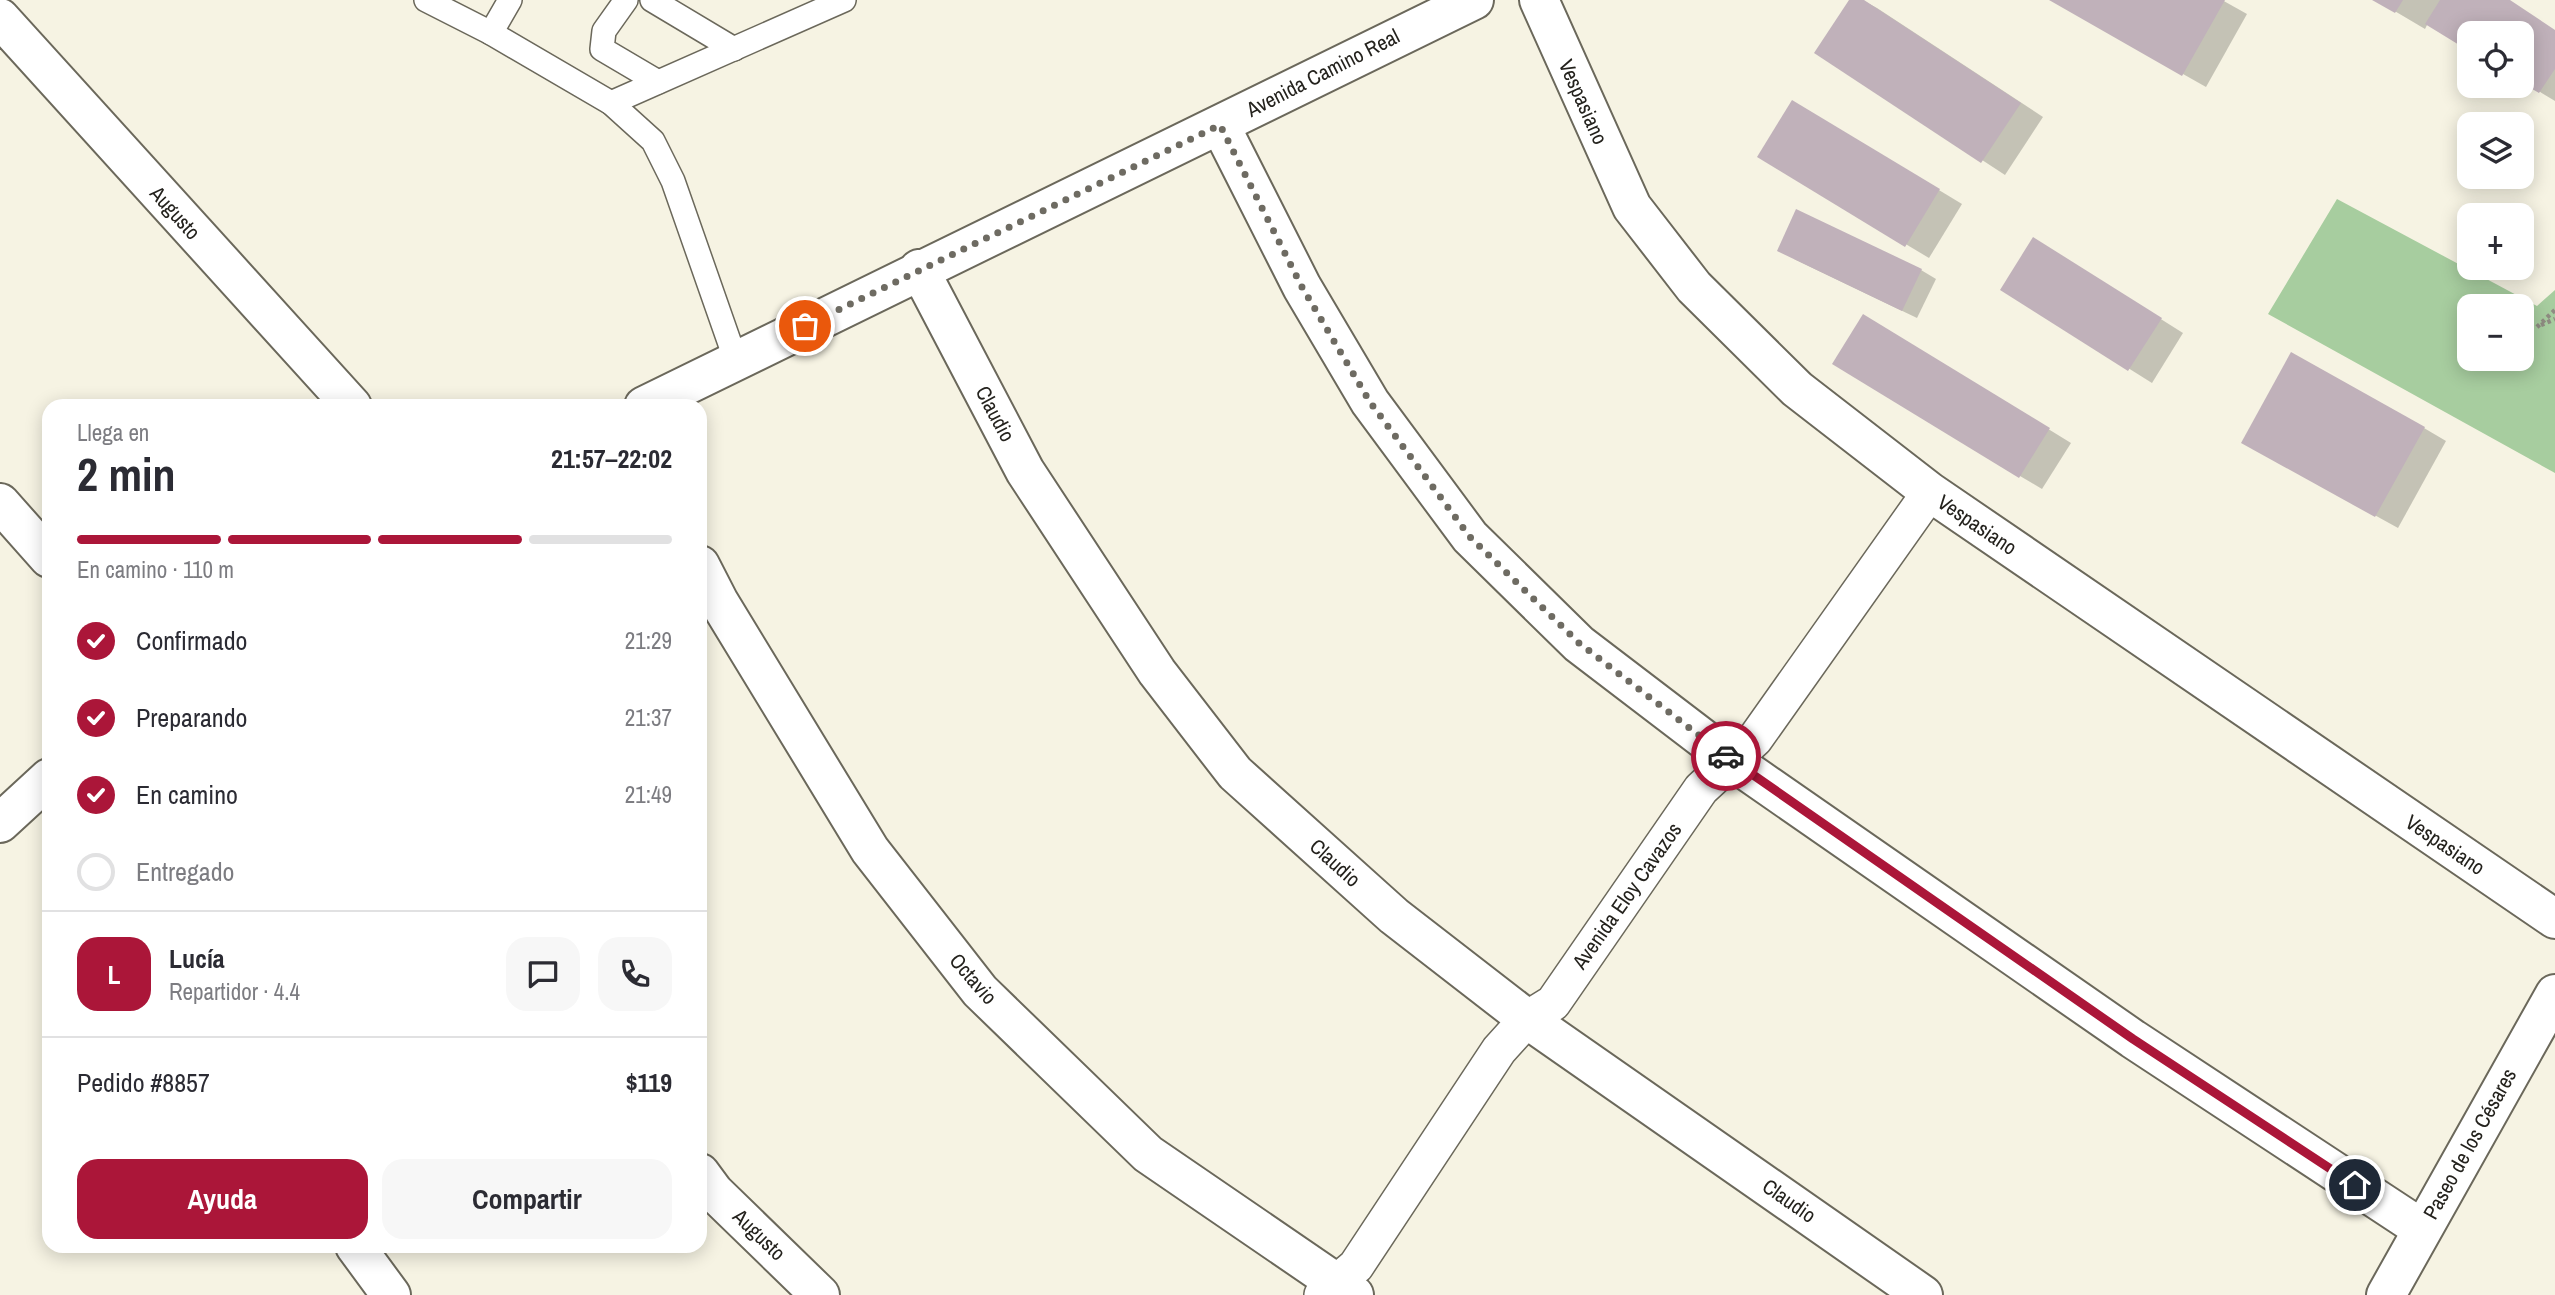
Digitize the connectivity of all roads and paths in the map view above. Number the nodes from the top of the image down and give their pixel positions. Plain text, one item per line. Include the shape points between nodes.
1 (426, 0) edge
2 (510, 0) edge
3 (626, 0) edge
4 (652, 0) edge
5 (844, 0) edge
6 (1539, 0) edge
7 (1450, 5) edge
8 (0, 18) edge
9 (491, 33) junction
10 (734, 49) junction
11 (658, 82) junction
12 (611, 103) junction
13 (1220, 125) junction
14 (919, 269) junction
15 (2555, 310) edge
16 (2555, 319) edge
17 (736, 361) junction
18 (346, 399) edge
19 (658, 399) edge
20 (1930, 492) junction
21 (0, 503) edge
22 (42, 550) edge
23 (707, 579) edge
24 (1731, 760) junction
25 (42, 784) edge
26 (0, 823) edge
27 (2555, 919) edge
28 (2555, 994) edge
29 (1527, 1019) junction
30 (707, 1182) edge
31 (2422, 1229) junction
32 (360, 1253) edge
33 (1337, 1291) edge
34 (391, 1295) edge
35 (820, 1295) edge
36 (1923, 1295) edge
37 (2386, 1295) edge

1 - 9 lane
2 - 9 lane
3 - 11 lane via 604,31 602,49
4 - 10 lane
5 - 10 lane
6 - 20 street, Vespasiano via 1632,207 1686,277 1797,389
7 - 13 street, Avenida Camino Real
8 - 18 street, Augusto
9 - 12 lane
10 - 11 lane
11 - 12 lane
12 - 17 lane via 653,141 673,181
13 - 14 street, Avenida Camino Real
13 - 24 street via 1302,287 1370,402 1470,537 1579,643
14 - 17 street, Avenida Camino Real
14 - 29 street, Claudio via 1025,471 1157,671 1235,773 1394,916
15 - 16 path via 2537,327
17 - 19 street, Avenida Camino Real
20 - 24 street, Avenida Eloy Cavazos via 1755,739
20 - 27 street, Vespasiano
21 - 22 street
23 - 33 street, Octavio via 870,850 980,991 1149,1154
24 - 29 street, Avenida Eloy Cavazos via 1701,789 1553,1003
24 - 31 street via 2133,1039
25 - 26 street
28 - 31 street, Paseo de los Césares
29 - 33 street, Avenida Eloy Cavazos via 1499,1050
29 - 36 street, Claudio
30 - 35 street, Augusto
31 - 37 street, Paseo de los Césares
32 - 34 street

